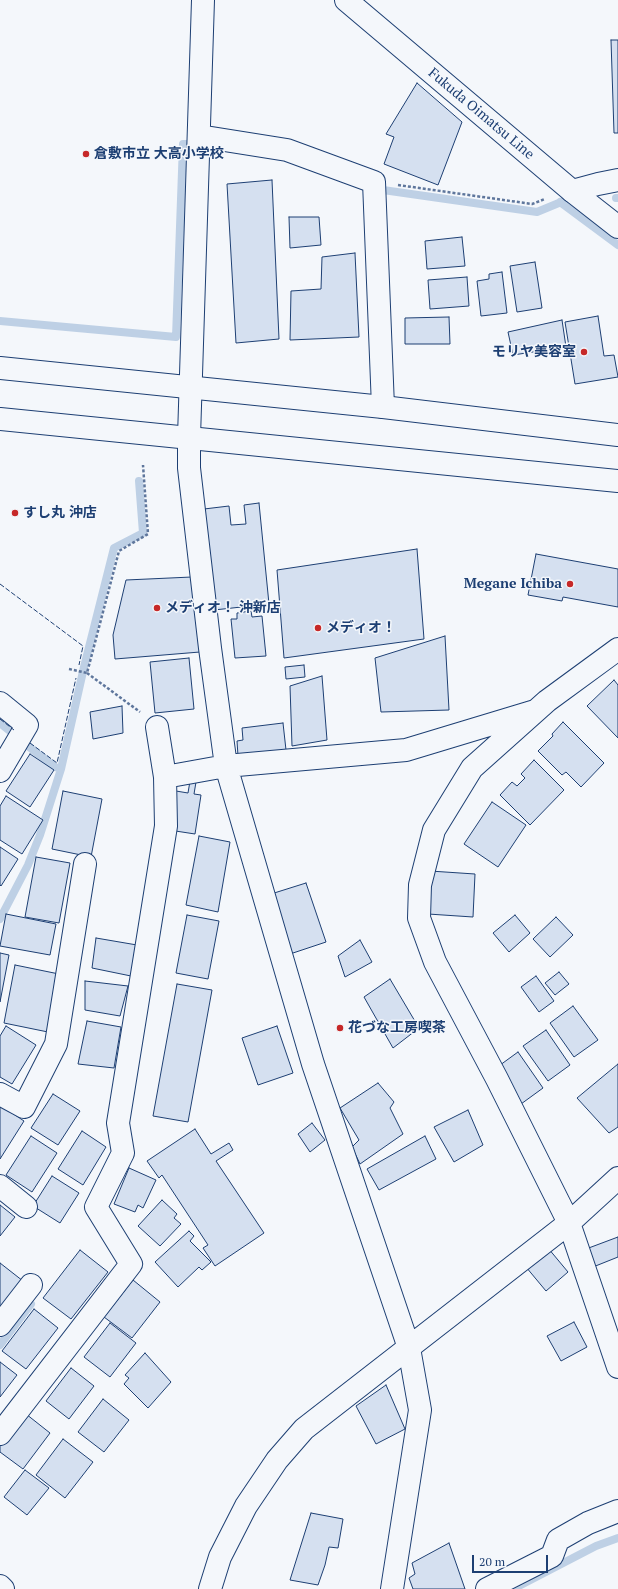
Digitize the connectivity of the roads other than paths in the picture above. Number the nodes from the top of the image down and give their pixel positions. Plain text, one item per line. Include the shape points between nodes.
1 (203, 0) edge
2 (346, 0) edge
3 (198, 136) junction
4 (618, 180) edge
5 (572, 191) junction
6 (618, 227) edge
7 (0, 368) edge
8 (190, 386) junction
9 (384, 407) junction
10 (0, 419) edge
11 (618, 435) edge
12 (189, 437) junction
13 (618, 480) edge
14 (618, 649) edge
15 (0, 703) edge
16 (535, 711) junction
17 (157, 727) road end
18 (226, 766) junction
19 (0, 771) edge
20 (165, 777) junction
21 (85, 864) dead end
22 (0, 1094) edge
23 (618, 1178) edge
24 (0, 1186) edge
25 (26, 1206) dead end
26 (569, 1223) junction
27 (31, 1285) dead end
28 (0, 1325) edge
29 (409, 1348) junction
30 (618, 1367) edge
31 (0, 1434) edge
32 (618, 1511) edge
33 (0, 1586) edge
34 (3, 1589) edge
35 (210, 1589) edge
36 (392, 1589) edge
37 (487, 1589) edge

1 - 3 street
2 - 5 street, Fukuda Oimatsu Line
3 - 8 street
3 - 9 street via 287,150 374,186
4 - 5 street
5 - 6 street, Fukuda Oimatsu Line
7 - 8 street
8 - 9 street
8 - 12 street
9 - 11 street
10 - 12 street
12 - 13 street
12 - 18 street via 189,468
14 - 16 street
15 - 19 street via 27,725
16 - 18 street via 406,750
16 - 26 street via 472,768 434,830 420,884 420,918 435,962
17 - 20 street
18 - 20 street
18 - 29 street via 313,1064
20 - 31 street via 166,826 118,1123 123,1153 96,1207 131,1264
21 - 22 street via 56,1044 24,1107
23 - 26 street
24 - 25 street
26 - 29 street
26 - 30 street
27 - 28 street
29 - 35 street via 304,1429 277,1460 246,1506 220,1557
29 - 36 street via 420,1410
32 - 37 street via 588,1523 558,1540 552,1556
33 - 34 street

